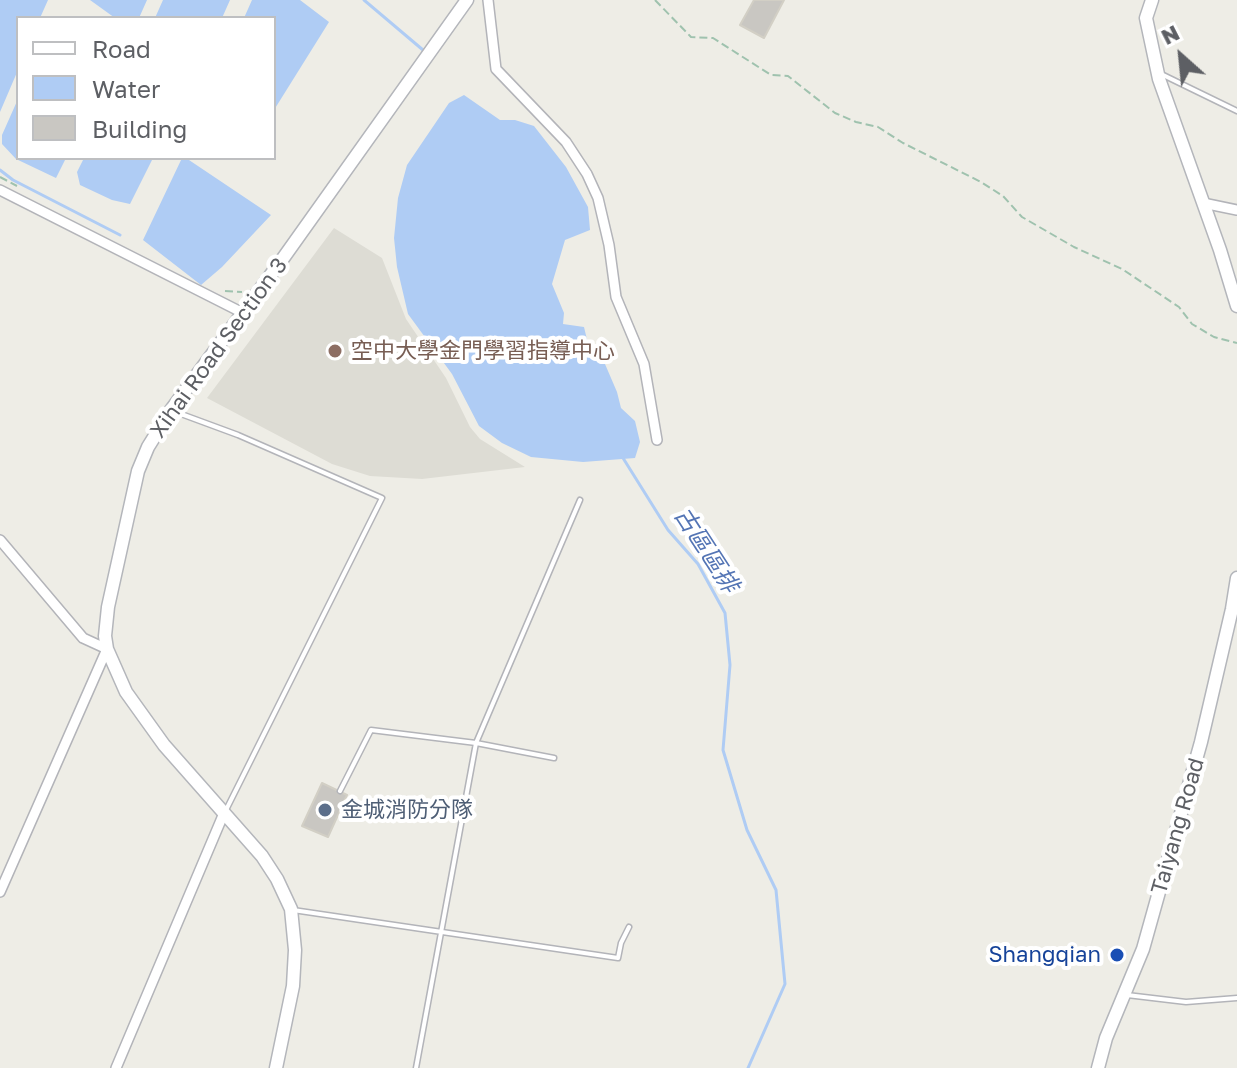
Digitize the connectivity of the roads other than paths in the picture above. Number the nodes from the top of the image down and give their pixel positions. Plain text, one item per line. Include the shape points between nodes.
1 (467, 0) edge
2 (488, 0) edge
3 (1152, 0) edge
4 (1157, 72) junction
5 (1237, 111) edge
6 (0, 190) edge
7 (1203, 203) junction
8 (1237, 210) edge
9 (1237, 306) edge
10 (243, 313) junction
11 (171, 410) junction
12 (657, 440) dead end
13 (580, 500) dead end
14 (0, 540) edge
15 (1237, 578) edge
16 (1235, 610) edge
17 (107, 649) junction
18 (476, 743) junction
19 (554, 758) dead end
20 (340, 791) dead end
21 (224, 813) junction
22 (0, 892) edge
23 (291, 909) junction
24 (629, 927) dead end
25 (443, 932) junction
26 (1124, 994) junction
27 (1237, 998) edge
28 (116, 1068) edge
29 (276, 1068) edge
30 (416, 1068) edge
31 (1098, 1068) edge

1 - 10 main road, Xihai Road Section 3
2 - 12 street via 496,69 566,142 598,198 616,297 644,364
3 - 4 main road via 1146,18
4 - 5 lane
4 - 7 main road
6 - 10 street
7 - 8 street
7 - 9 main road
10 - 11 main road, Xihai Road Section 3
11 - 17 main road, Xihai Road Section 3 via 138,471 108,607
11 - 21 lane via 382,498
13 - 18 lane
14 - 17 street via 83,638
15 - 16 main road, Taiyang Road
16 - 26 main road, Taiyang Road via 1143,949
17 - 21 main road, Xihai Road Section 3 via 138,710
17 - 22 street
18 - 19 lane
18 - 20 lane via 371,730
18 - 25 lane
21 - 23 main road, Xihai Road Section 3 via 262,856
21 - 28 street
23 - 25 lane
23 - 29 main road, Xihai Road Section 3 via 293,986
24 - 25 lane via 618,958
25 - 30 lane
26 - 27 lane via 1186,1002
26 - 31 main road, Taiyang Road

